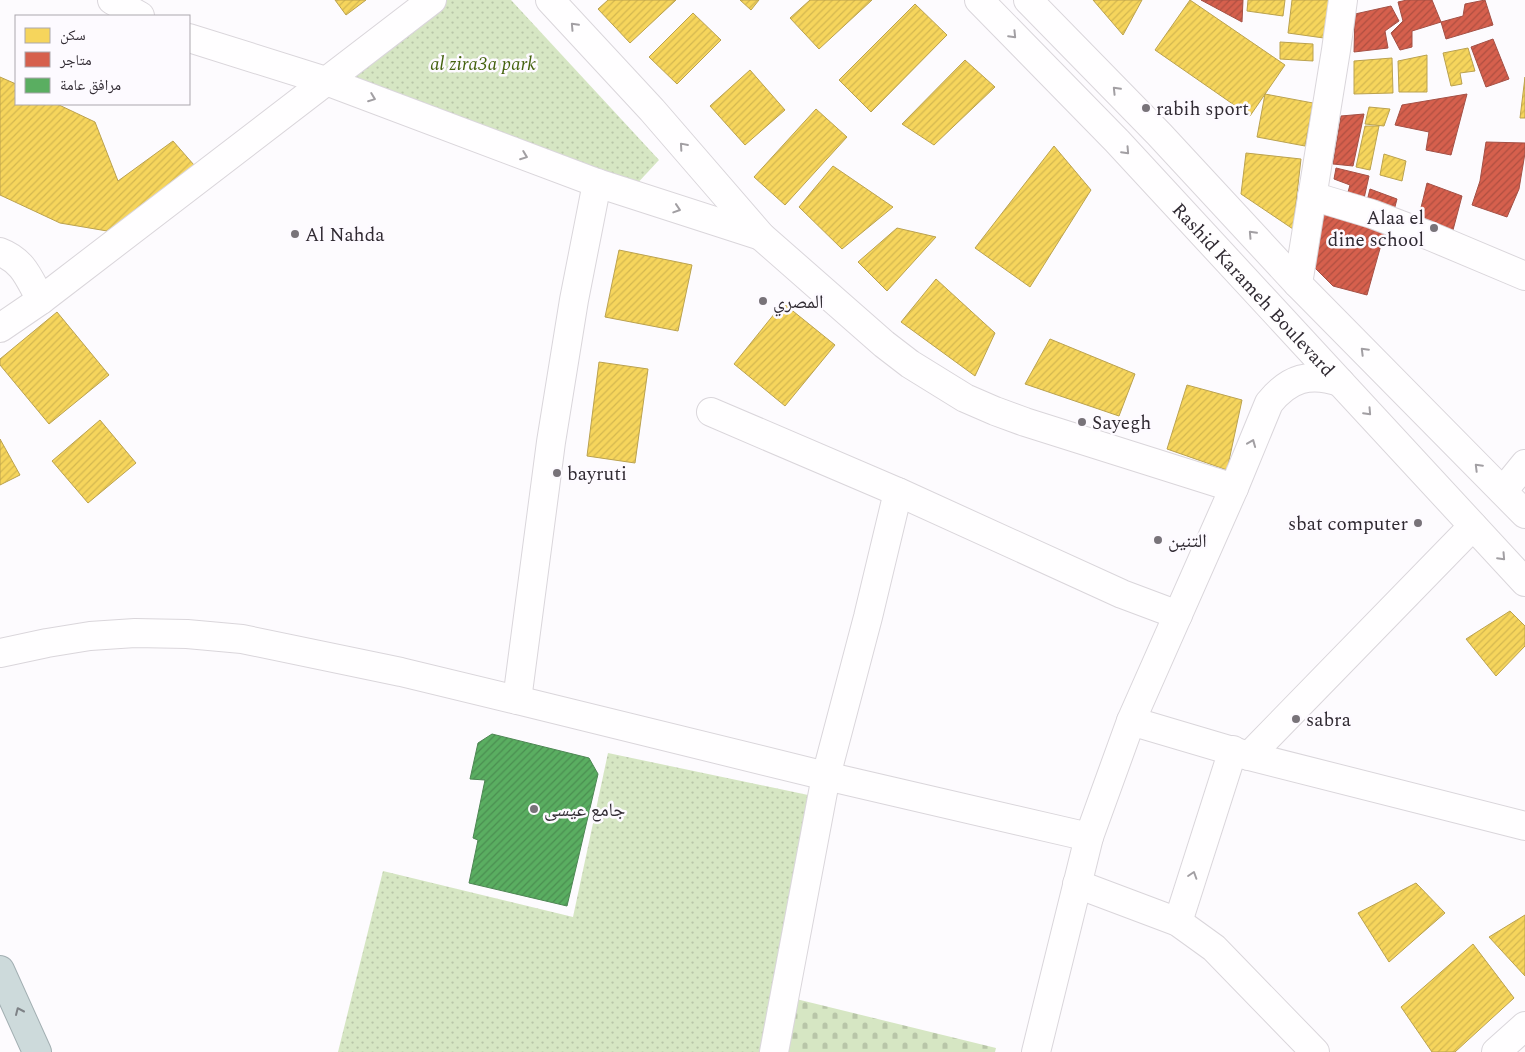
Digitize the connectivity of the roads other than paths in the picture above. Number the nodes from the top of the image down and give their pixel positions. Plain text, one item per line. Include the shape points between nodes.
1 (112, 0) edge
2 (432, 0) edge
3 (550, 0) edge
4 (979, 0) edge
5 (1028, 0) edge
6 (1343, 0) edge
7 (138, 15) edge
8 (190, 38) edge
9 (326, 81) junction
10 (596, 183) junction
11 (1312, 196) junction
12 (761, 236) junction
13 (0, 252) edge
14 (1525, 276) edge
15 (1298, 284) junction
16 (41, 300) junction
17 (0, 328) edge
18 (1340, 382) junction
19 (711, 412) dead end
20 (1525, 464) edge
21 (1234, 488) junction
22 (1503, 491) junction
23 (898, 492) junction
24 (1525, 514) edge
25 (1473, 526) junction
26 (1525, 582) edge
27 (1178, 615) junction
28 (0, 652) edge
29 (518, 700) junction
30 (1131, 721) junction
31 (1241, 753) junction
32 (826, 776) junction
33 (1525, 826) edge
34 (1090, 837) junction
35 (1077, 884) junction
36 (1178, 922) junction
37 (0, 970) edge
38 (1525, 1026) edge
39 (38, 1052) edge
40 (774, 1052) edge
41 (1036, 1052) edge
42 (1315, 1052) edge
43 (1496, 1052) edge

1 - 7 street
2 - 9 street
12 -> 3 street via 652,110
4 -> 18 street, Rashid Karameh Boulevard via 1117,141
15 -> 5 street, Rashid Karameh Boulevard via 1159,134
6 - 11 street
8 - 9 street
9 -> 10 street
9 - 16 street
10 -> 12 street
10 - 29 street via 551,442
11 - 14 street via 1380,217
11 - 15 street
12 - 21 street via 884,344 965,398 1025,422
13 - 16 street via 20,263
22 -> 15 street, Rashid Karameh Boulevard
16 - 17 street
21 -> 18 street via 1269,403 1277,392 1288,384 1314,376
18 -> 25 street, Rashid Karameh Boulevard
19 - 23 street
20 - 22 street
21 - 27 street
22 - 24 street, Rashid Karameh Boulevard
23 - 27 street via 1122,594
23 - 32 street
25 -> 26 street, Rashid Karameh Boulevard
25 - 31 street
27 - 30 street
28 - 29 street via 90,636 135,633 242,639
29 - 32 street
30 - 31 street
30 - 34 street
31 - 33 street
36 -> 31 street
32 - 34 street
32 - 40 street
34 - 35 street
35 - 36 street
35 - 41 street
36 - 42 street via 1214,948
39 -> 37 highway
38 - 43 street

